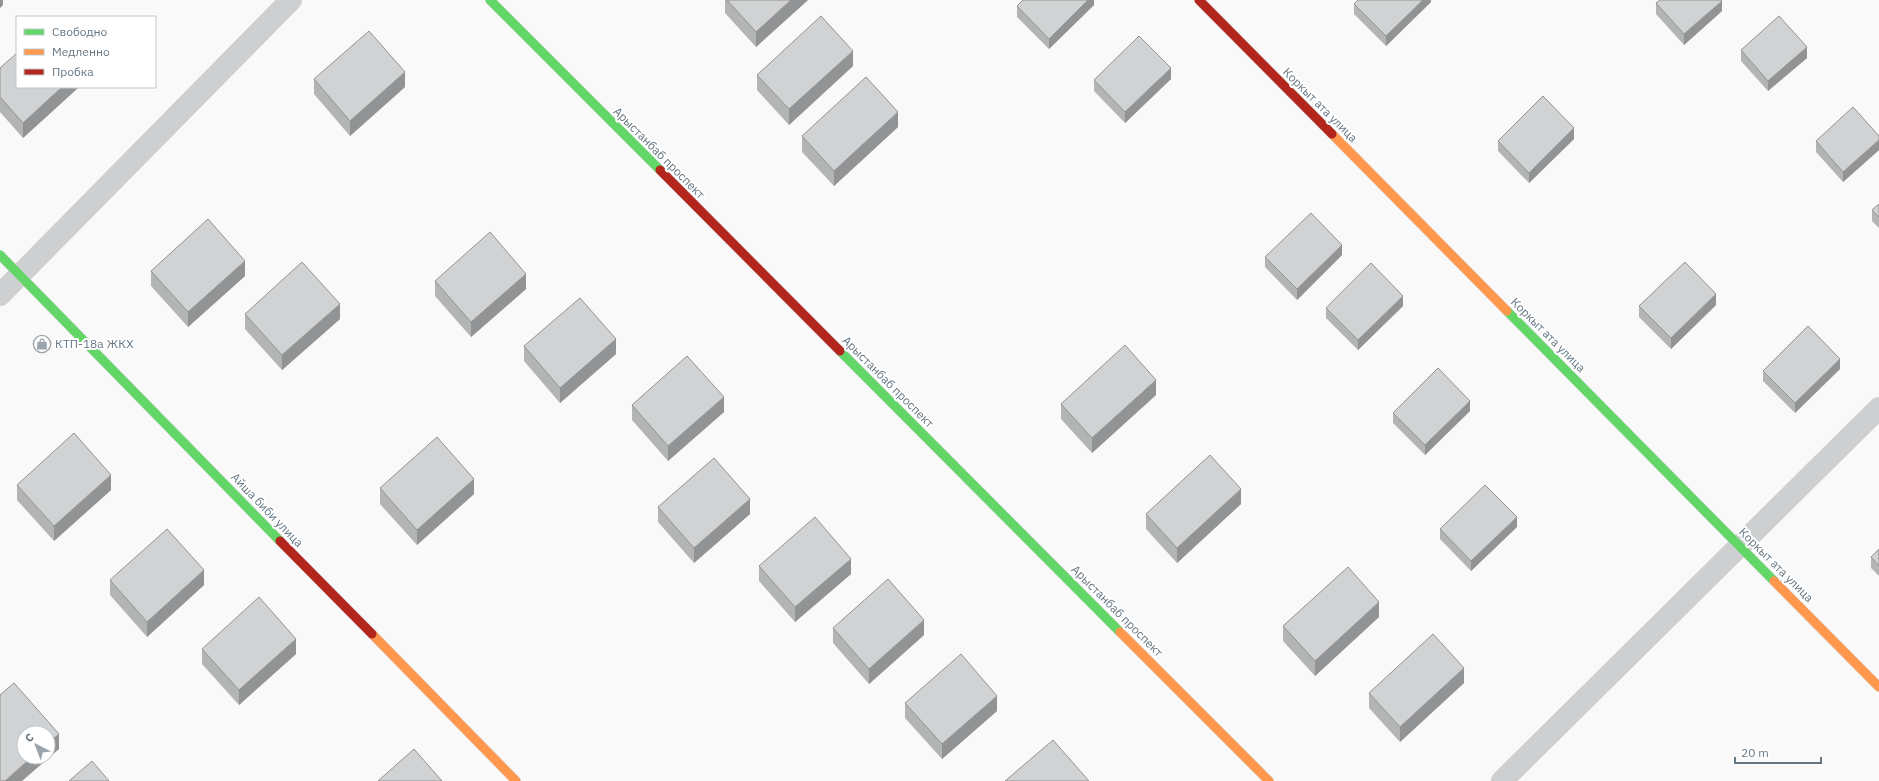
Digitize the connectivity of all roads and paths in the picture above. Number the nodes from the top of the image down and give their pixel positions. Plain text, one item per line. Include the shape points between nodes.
1 (291, 0) edge
2 (490, 0) edge
3 (1199, 0) edge
4 (0, 255) edge
5 (20, 276) junction
6 (0, 295) edge
7 (1879, 408) edge
8 (1739, 545) junction
9 (1879, 687) edge
10 (516, 781) edge
11 (1269, 781) edge
12 (1502, 781) edge

1 - 5 street
2 - 11 street, Арыстанбаб проспект
3 - 8 street, Коркыт ата улица
4 - 5 street, Айша биби улица
5 - 6 street
5 - 10 street, Айша биби улица
7 - 8 street
8 - 9 street, Коркыт ата улица
8 - 12 street

